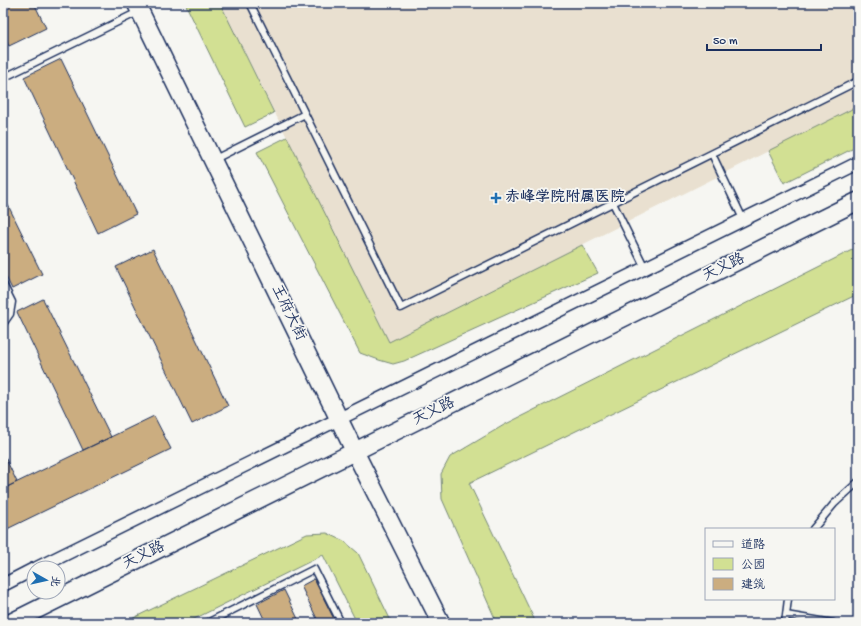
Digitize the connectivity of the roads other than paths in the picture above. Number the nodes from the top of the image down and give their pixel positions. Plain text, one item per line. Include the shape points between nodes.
1 (250, 3) edge
2 (138, 7) edge
3 (3, 78) edge
4 (858, 81) edge
5 (305, 114) junction
6 (712, 154) junction
7 (213, 160) junction
8 (858, 162) edge
9 (858, 201) edge
10 (613, 203) junction
11 (744, 219) junction
12 (645, 268) junction
13 (3, 284) edge
14 (3, 324) edge
15 (339, 419) junction
16 (355, 452) junction
17 (858, 482) edge
18 (814, 528) edge
19 (53, 560) edge
20 (26, 574) edge
21 (3, 585) edge
22 (788, 600) edge
23 (786, 615) junction
24 (10, 623) edge
25 (207, 623) edge
26 (341, 623) edge
27 (441, 623) edge
28 (785, 623) edge
29 (833, 623) edge

1 - 5 lane
2 - 3 lane
2 - 7 main road, 王府大街
4 - 6 lane
5 - 7 lane
5 - 10 lane via 401,308
6 - 10 lane
6 - 11 lane
7 - 15 main road, 王府大街
8 - 11 street
9 - 16 main road, 天义路
10 - 12 lane
11 - 12 street
12 - 15 street
13 - 14 lane via 12,302 10,314
15 - 16 main road, 王府大街
15 - 19 street
16 - 24 main road, 天义路
16 - 27 main road, 王府大街
17 - 18 lane via 834,504
20 - 21 street
22 - 23 lane
23 - 28 lane
23 - 29 lane
25 - 26 lane via 314,569

